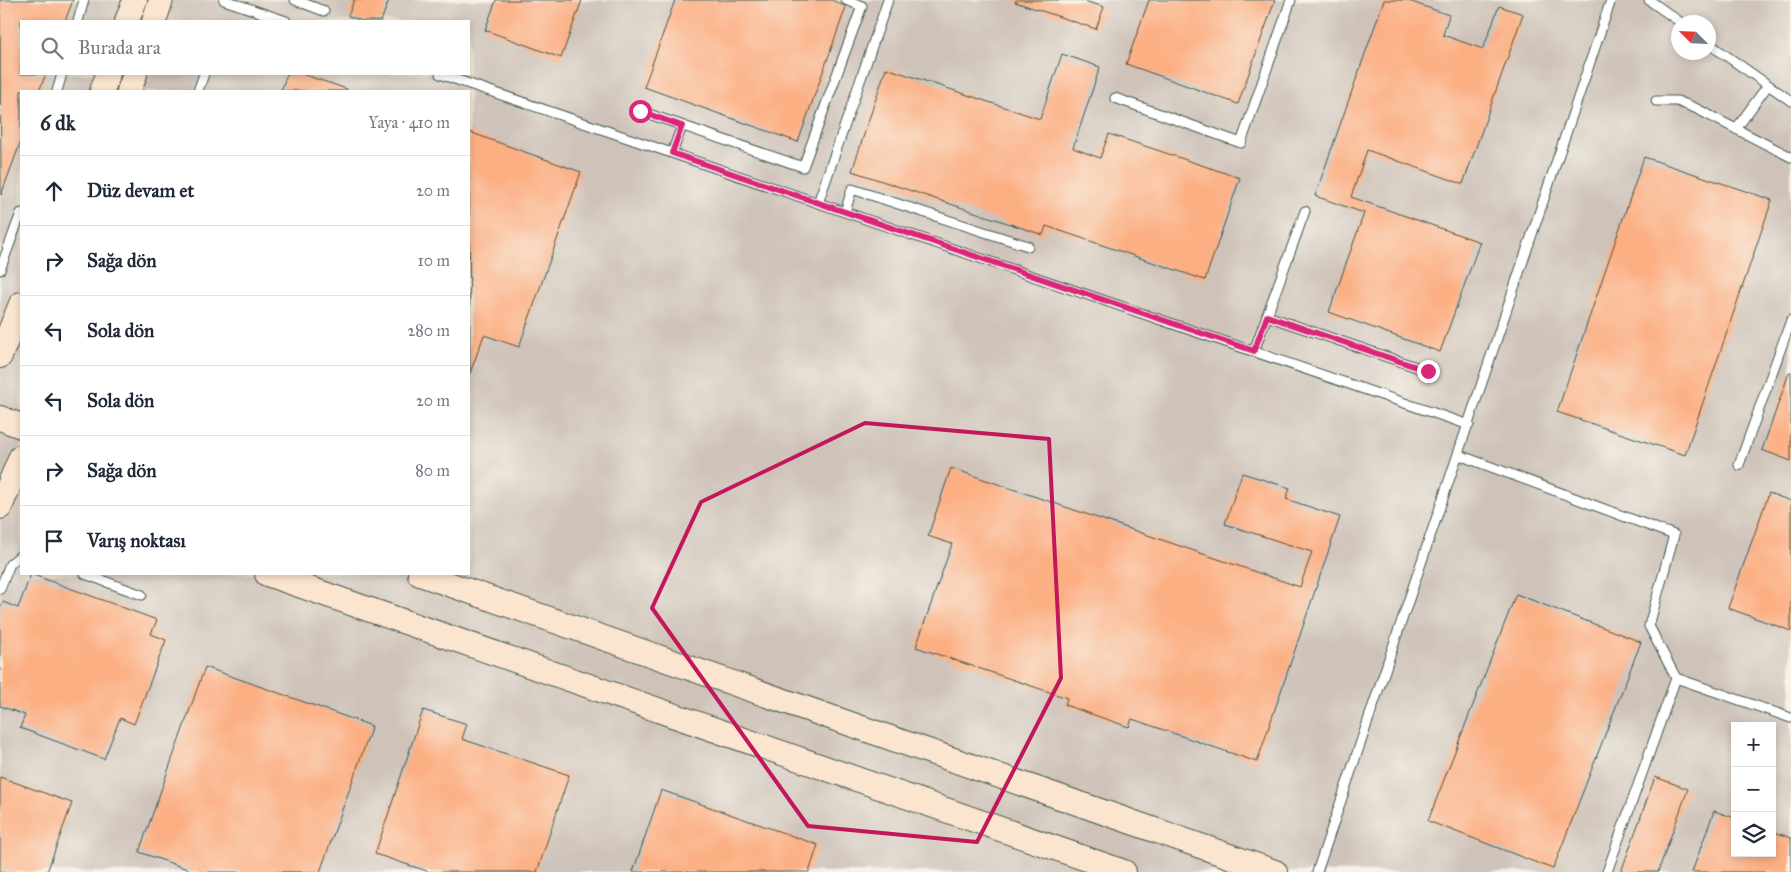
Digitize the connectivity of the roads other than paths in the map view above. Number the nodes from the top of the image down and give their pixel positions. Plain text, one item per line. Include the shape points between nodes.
1 (84, 0) edge
2 (135, 0) edge
3 (161, 0) edge
4 (224, 0) edge
5 (295, 0) edge
6 (846, 0) edge
7 (888, 0) edge
8 (1291, 0) edge
9 (1611, 0) edge
10 (1649, 0) edge
11 (324, 11) dead end
12 (1671, 16) edge
13 (78, 20) edge
14 (127, 20) edge
15 (154, 20) edge
16 (283, 20) edge
17 (1716, 48) edge
18 (62, 75) edge
19 (108, 75) edge
20 (136, 75) edge
21 (204, 75) edge
22 (443, 75) edge
23 (1768, 85) junction
24 (57, 90) edge
25 (102, 90) edge
26 (129, 90) edge
27 (198, 90) edge
28 (1115, 98) dead end
29 (1656, 101) dead end
30 (1791, 101) edge
31 (640, 111) dead end
32 (682, 126) junction
33 (1736, 129) junction
34 (672, 153) junction
35 (1791, 157) edge
36 (818, 202) junction
37 (1305, 211) dead end
38 (845, 212) junction
39 (20, 216) edge
40 (1028, 246) dead end
41 (0, 270) edge
42 (20, 306) edge
43 (1267, 316) junction
44 (1791, 320) edge
45 (1254, 351) junction
46 (0, 356) edge
47 (1428, 371) dead end
48 (0, 418) edge
49 (1469, 425) junction
50 (20, 426) edge
51 (1459, 455) junction
52 (20, 460) edge
53 (1739, 465) dead end
54 (7, 498) edge
55 (20, 556) edge
56 (88, 575) edge
57 (270, 575) edge
58 (423, 575) edge
59 (0, 590) edge
60 (142, 595) dead end
61 (1676, 678) junction
62 (1791, 718) edge
63 (1124, 872) edge
64 (1274, 872) edge
65 (1317, 872) edge
66 (1607, 872) edge

1 - 13 lane
2 - 14 street
3 - 15 street
4 - 16 lane
5 - 11 lane
6 - 32 lane via 862,6 804,168
7 - 36 lane
8 - 28 lane via 1241,143
9 - 49 lane
10 - 12 lane
17 - 23 lane
18 - 24 lane
19 - 25 street
20 - 26 street
21 - 27 lane
22 - 34 lane
23 - 30 lane
23 - 33 lane
29 - 33 lane via 1678,101
31 - 32 lane
32 - 34 lane
33 - 35 lane
34 - 36 lane
36 - 38 lane
37 - 43 lane
38 - 40 lane via 852,190
38 - 45 lane
39 - 41 lane
42 - 46 street
43 - 45 lane
43 - 47 lane
44 - 53 lane
45 - 49 lane
48 - 50 street
49 - 51 lane
51 - 61 lane via 1674,535 1649,626
51 - 65 lane
52 - 54 street
55 - 59 lane via 10,564
56 - 60 lane
57 - 63 street
58 - 64 street
61 - 62 lane
61 - 66 lane

